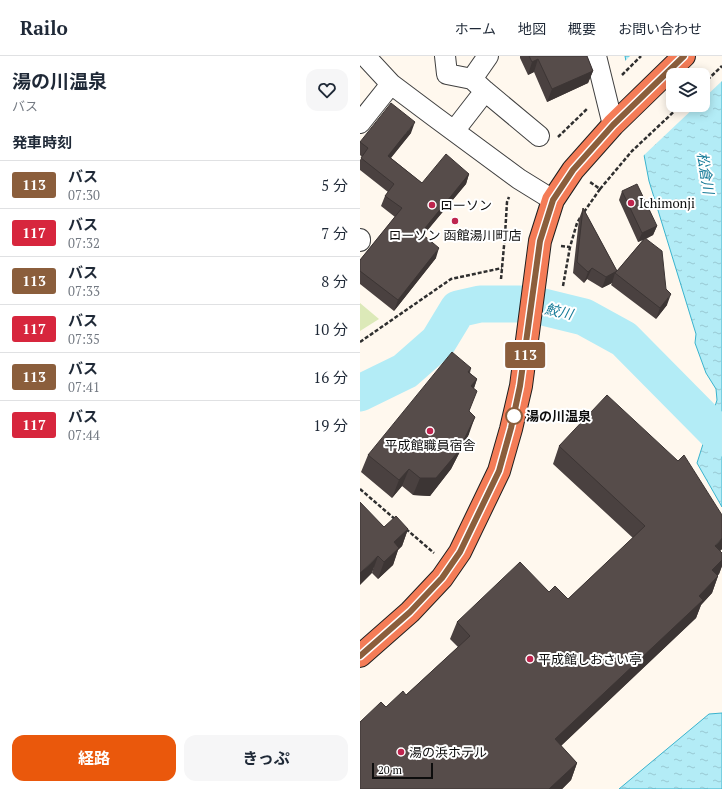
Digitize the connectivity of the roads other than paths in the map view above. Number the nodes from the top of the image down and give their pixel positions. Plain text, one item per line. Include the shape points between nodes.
1 (365, 56) edge
2 (445, 56) edge
3 (488, 56) edge
4 (596, 56) edge
5 (684, 56) edge
6 (391, 84) junction
7 (479, 85) junction
8 (619, 119) junction
9 (360, 123) edge
10 (454, 131) junction
11 (546, 138) road end
12 (553, 200) junction
13 (360, 656) edge

1 - 6 street
2 - 7 street via 447,74
3 - 7 street
4 - 8 street via 611,85
5 - 8 highway
6 - 9 street
6 - 10 street
7 - 10 street
7 - 11 street
8 - 12 highway via 573,170
10 - 12 street via 519,179
12 - 13 highway via 540,241 520,386 499,471 460,552 442,578 410,612

